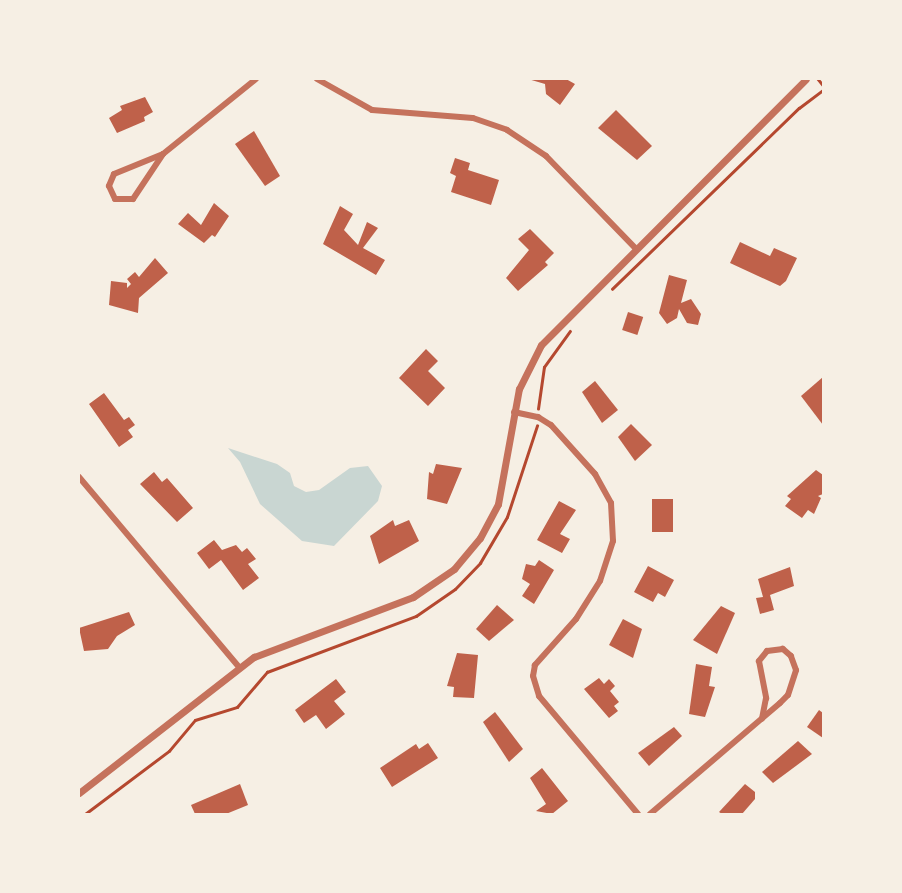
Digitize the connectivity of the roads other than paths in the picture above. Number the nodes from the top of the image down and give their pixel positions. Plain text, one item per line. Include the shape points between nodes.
1 (256, 79) edge
2 (317, 79) edge
3 (806, 79) edge
4 (163, 154) junction
5 (635, 248) junction
6 (514, 412) junction
7 (79, 477) edge
8 (239, 667) junction
9 (762, 719) junction
10 (79, 793) edge
11 (638, 814) edge
12 (650, 814) edge

1 - 4 street
2 - 5 street via 372,110 473,118 508,130 546,156
3 - 5 street
4 - 4 street via 114,174 109,186 115,199 133,199
5 - 6 street via 541,345 526,372
6 - 8 street via 498,504 480,538 454,569 413,597 282,644
6 - 11 street via 551,425 595,474 611,503 613,541 600,580 576,619 535,665 533,676 539,696
7 - 8 street
8 - 10 street
9 - 9 street via 793,688 795,662 783,649 767,650 759,661 766,698
9 - 12 street

